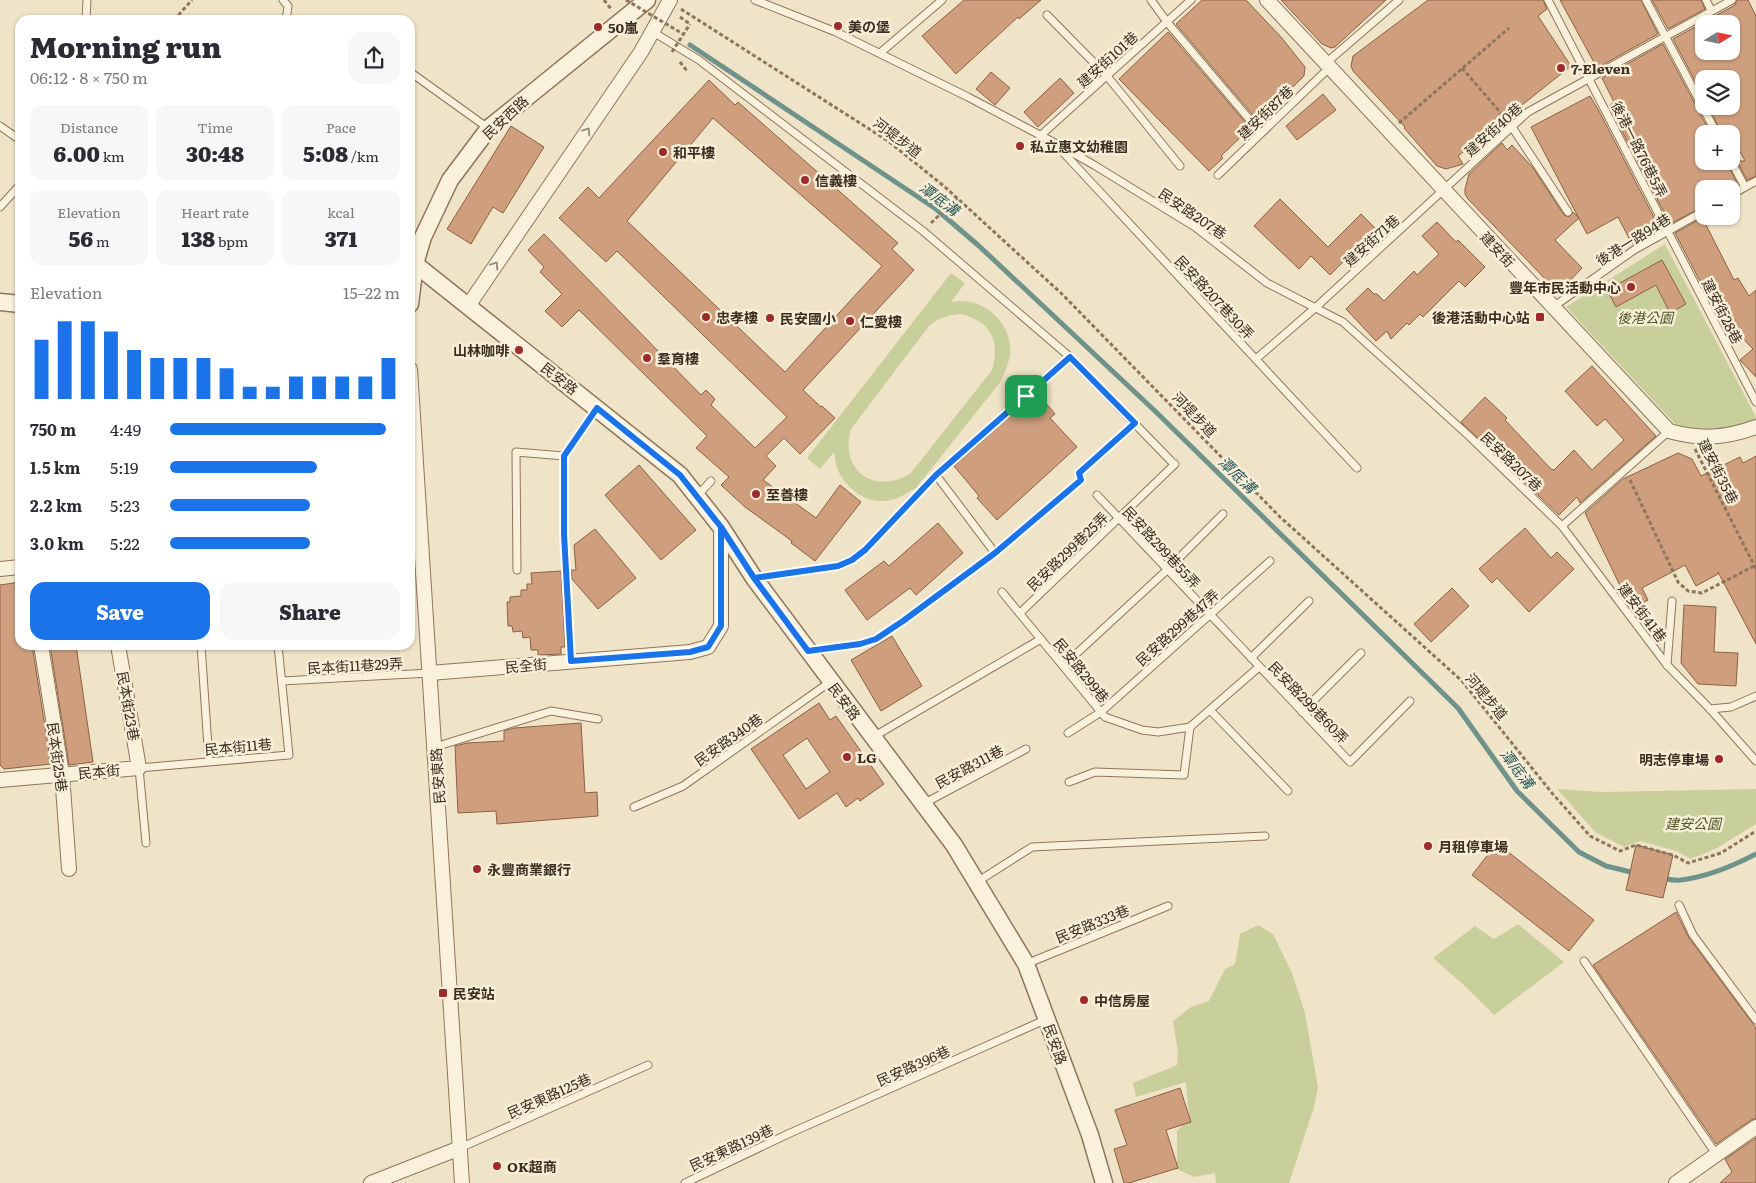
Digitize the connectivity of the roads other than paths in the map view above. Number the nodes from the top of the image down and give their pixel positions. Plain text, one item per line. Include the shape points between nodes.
1 (87, 0) edge
2 (284, 0) edge
3 (648, 0) edge
4 (755, 0) edge
5 (942, 0) edge
6 (1151, 0) edge
7 (1191, 0) edge
8 (1267, 0) edge
9 (1548, 0) edge
10 (1646, 0) edge
11 (1706, 0) edge
12 (1732, 0) edge
13 (670, 1) edge
14 (765, 2) edge
15 (1393, 2) edge
16 (1711, 10) junction
17 (1047, 14) dead end
18 (86, 15) edge
19 (287, 15) edge
20 (1167, 22) junction
21 (654, 32) junction
22 (1665, 36) junction
23 (880, 53) junction
24 (1328, 65) junction
25 (415, 76) edge
26 (1107, 76) junction
27 (1590, 78) junction
28 (1712, 125) edge
29 (0, 126) edge
30 (1512, 127) junction
31 (489, 128) junction
32 (1261, 134) junction
33 (15, 136) edge
34 (1040, 136) junction
35 (1055, 143) junction
36 (1180, 166) dead end
37 (1736, 170) edge
38 (1218, 175) dead end
39 (1756, 181) edge
40 (1745, 187) junction
41 (15, 190) edge
42 (1443, 190) junction
43 (1740, 190) edge
44 (0, 207) edge
45 (1568, 212) dead end
46 (1695, 216) edge
47 (1668, 231) junction
48 (415, 255) edge
49 (415, 264) edge
50 (0, 302) edge
51 (15, 304) edge
52 (468, 306) junction
53 (1553, 307) junction
54 (1315, 308) junction
55 (1070, 357) junction
56 (1256, 359) junction
57 (1756, 402) edge
58 (597, 408) junction
59 (1756, 427) edge
60 (1669, 431) junction
61 (415, 445) edge
62 (564, 456) junction
63 (1357, 468) dead end
64 (936, 475) junction
65 (1081, 480) road end
66 (710, 481) dead end
67 (1097, 495) dead end
68 (697, 496) junction
69 (1223, 514) dead end
70 (1118, 518) junction
71 (1562, 526) junction
72 (721, 527) junction
73 (995, 553) junction
74 (1270, 561) dead end
75 (15, 568) edge
76 (0, 569) edge
77 (517, 570) dead end
78 (1167, 570) junction
79 (754, 578) junction
80 (1002, 592) dead end
81 (1309, 601) dead end
82 (1672, 601) dead end
83 (1020, 613) junction
84 (1210, 615) junction
85 (1040, 639) junction
86 (42, 650) edge
87 (119, 650) edge
88 (201, 650) edge
89 (279, 650) edge
90 (808, 651) junction
91 (1361, 653) dead end
92 (1251, 658) junction
93 (571, 661) junction
94 (1667, 665) junction
95 (1063, 666) junction
96 (1259, 667) junction
97 (430, 673) junction
98 (282, 682) junction
99 (830, 682) junction
100 (1756, 696) edge
101 (1410, 701) dead end
102 (1710, 709) junction
103 (1210, 710) junction
104 (1100, 712) junction
105 (1302, 712) junction
106 (598, 718) dead end
107 (1190, 727) junction
108 (1068, 733) dead end
109 (873, 737) junction
110 (435, 747) junction
111 (1026, 749) dead end
112 (1756, 761) edge
113 (209, 762) junction
114 (139, 768) junction
115 (62, 774) junction
116 (0, 780) edge
117 (1069, 782) dead end
118 (1288, 791) dead end
119 (923, 804) junction
120 (634, 808) dead end
121 (1265, 836) dead end
122 (146, 843) dead end
123 (69, 869) dead end
124 (977, 882) junction
125 (1168, 906) dead end
126 (1679, 906) dead end
127 (1584, 961) dead end
128 (1026, 964) junction
129 (1047, 1019) junction
130 (1756, 1020) edge
131 (648, 1065) dead end
132 (1756, 1127) edge
133 (788, 1134) joint
134 (460, 1148) junction
135 (1716, 1154) junction
136 (371, 1183) edge
137 (462, 1183) edge
138 (685, 1183) edge
139 (1104, 1183) edge
140 (1676, 1183) edge

1 - 18 lane
2 - 19 lane via 288,6
3 - 31 street, 民安西路
4 - 14 lane, 民安路207巷
5 - 23 lane
6 - 20 lane
7 - 20 lane, 建安街101巷
8 - 24 street, 建安街
9 - 27 lane, 後港一路76巷5弄
10 - 22 lane
11 - 16 lane
12 - 16 lane, 建安街40巷
13 - 21 street
14 - 23 lane, 民安路207巷
15 - 24 lane, 建安街87巷
16 - 22 lane, 建安街40巷
17 - 26 lane
20 - 26 lane, 建安街101巷
20 - 32 lane
52 -> 21 street
21 - 55 lane via 699,60 923,231
22 - 27 lane, 建安街40巷
22 - 28 lane
23 - 34 lane, 民安路207巷
24 - 32 lane, 建安街87巷
24 - 42 street, 建安街
25 - 31 lane
26 - 34 lane, 建安街101巷
26 - 36 lane
27 - 30 lane, 建安街40巷 via 1528,112
27 - 47 lane, 後港一路76巷5弄
29 - 33 lane
30 - 42 lane, 建安街40巷
30 - 45 lane
31 - 48 street, 民安西路 via 450,180
32 - 38 lane, 建安街87巷
34 - 35 lane, 民安路207巷
35 - 54 lane, 民安路207巷 via 1195,226 1267,283
35 - 56 lane, 民安路207巷30弄
37 - 40 lane
39 - 40 lane
40 - 43 lane
41 - 44 lane
42 - 53 street, 建安街
42 - 54 lane, 建安街71巷
46 - 47 lane, 後港一路94巷
47 - 53 lane, 後港一路94巷 via 1634,250
47 - 57 lane, 建安街28巷
49 - 52 street, 民安路
50 - 51 street
52 - 58 street, 民安路
53 - 60 street, 建安街
54 - 56 lane, 建安街71巷
54 - 71 lane, 民安路207巷 via 1343,322
55 - 64 lane
55 - 70 lane, 民安路299巷25弄 via 1173,462
56 - 63 lane, 民安路207巷30弄
58 - 62 lane
58 - 68 street, 民安路 via 680,475
59 - 60 street via 1725,436 1689,436
60 - 71 lane
61 - 97 street, 民安東路
62 - 77 lane via 516,452
62 - 93 lane via 564,534
64 - 73 lane
64 - 79 lane via 852,560 838,566
65 - 73 lane
66 - 68 lane
67 - 70 lane, 民安路299巷55弄
68 - 72 street, 民安路
69 - 78 lane
70 - 78 lane, 民安路299巷55弄
70 - 83 lane, 民安路299巷25弄
71 - 94 lane, 建安街41巷
72 - 79 street, 民安路
72 - 93 street, 民全街 via 721,626 708,647 690,652
73 - 90 lane via 876,639
74 - 84 lane, 民安路299巷47弄
75 - 76 street
78 - 84 lane, 民安路299巷55弄
78 - 95 lane
79 - 90 street, 民安路
80 - 83 lane, 民安路299巷
81 - 92 lane
82 - 94 lane
83 - 85 lane, 民安路299巷
84 - 92 lane, 民安路299巷55弄
84 - 104 lane, 民安路299巷47弄
85 - 95 lane, 民安路299巷
85 - 109 lane, 民安路299巷
86 - 115 street, 民本街25巷
87 - 114 street, 民本街23巷
88 - 113 lane
89 - 98 lane, 民本街11巷
90 - 99 street, 民安路
91 - 105 lane
92 - 96 lane, 民安路299巷60弄
93 - 97 street, 民全街
94 - 102 lane, 建安街41巷
95 - 104 lane, 民安路299巷
96 - 103 lane
96 - 105 lane, 民安路299巷60弄
97 - 98 lane, 民本街11巷29弄
97 - 110 street, 民安東路
98 - 113 lane, 民本街11巷 via 289,755
99 - 109 street, 民安路
99 - 120 lane, 民安路340巷 via 683,786
100 - 102 lane via 1731,707
101 - 105 lane, 民安路299巷60弄 via 1350,762
102 - 112 lane, 建安街41巷
103 - 107 lane
103 - 118 lane
104 - 107 lane, 民安路299巷 via 1105,717 1142,730 1158,732
104 - 108 lane, 民安路299巷47弄
106 - 110 lane via 551,712
107 - 117 lane via 1184,775 1095,772
109 - 119 street, 民安路
110 - 134 street, 民安東路
111 - 119 lane, 民安路311巷
113 - 114 lane, 民本街11巷
114 - 115 street, 民本街
114 - 122 lane
115 - 116 street, 民本街
115 - 123 street, 民本街25巷
119 - 124 street, 民安路
121 - 124 lane via 1032,847
124 - 128 street, 民安路
125 - 128 lane, 民安路333巷
126 - 130 lane via 1694,935
127 - 135 lane
128 - 129 street, 民安路
129 - 133 lane, 民安路396巷
129 - 139 street, 民安路 via 1090,1135
131 - 134 lane, 民安東路125巷
132 - 135 street
133 - 138 lane, 民安東路139巷
134 - 136 street
134 - 137 street, 民安東路
135 - 140 street

